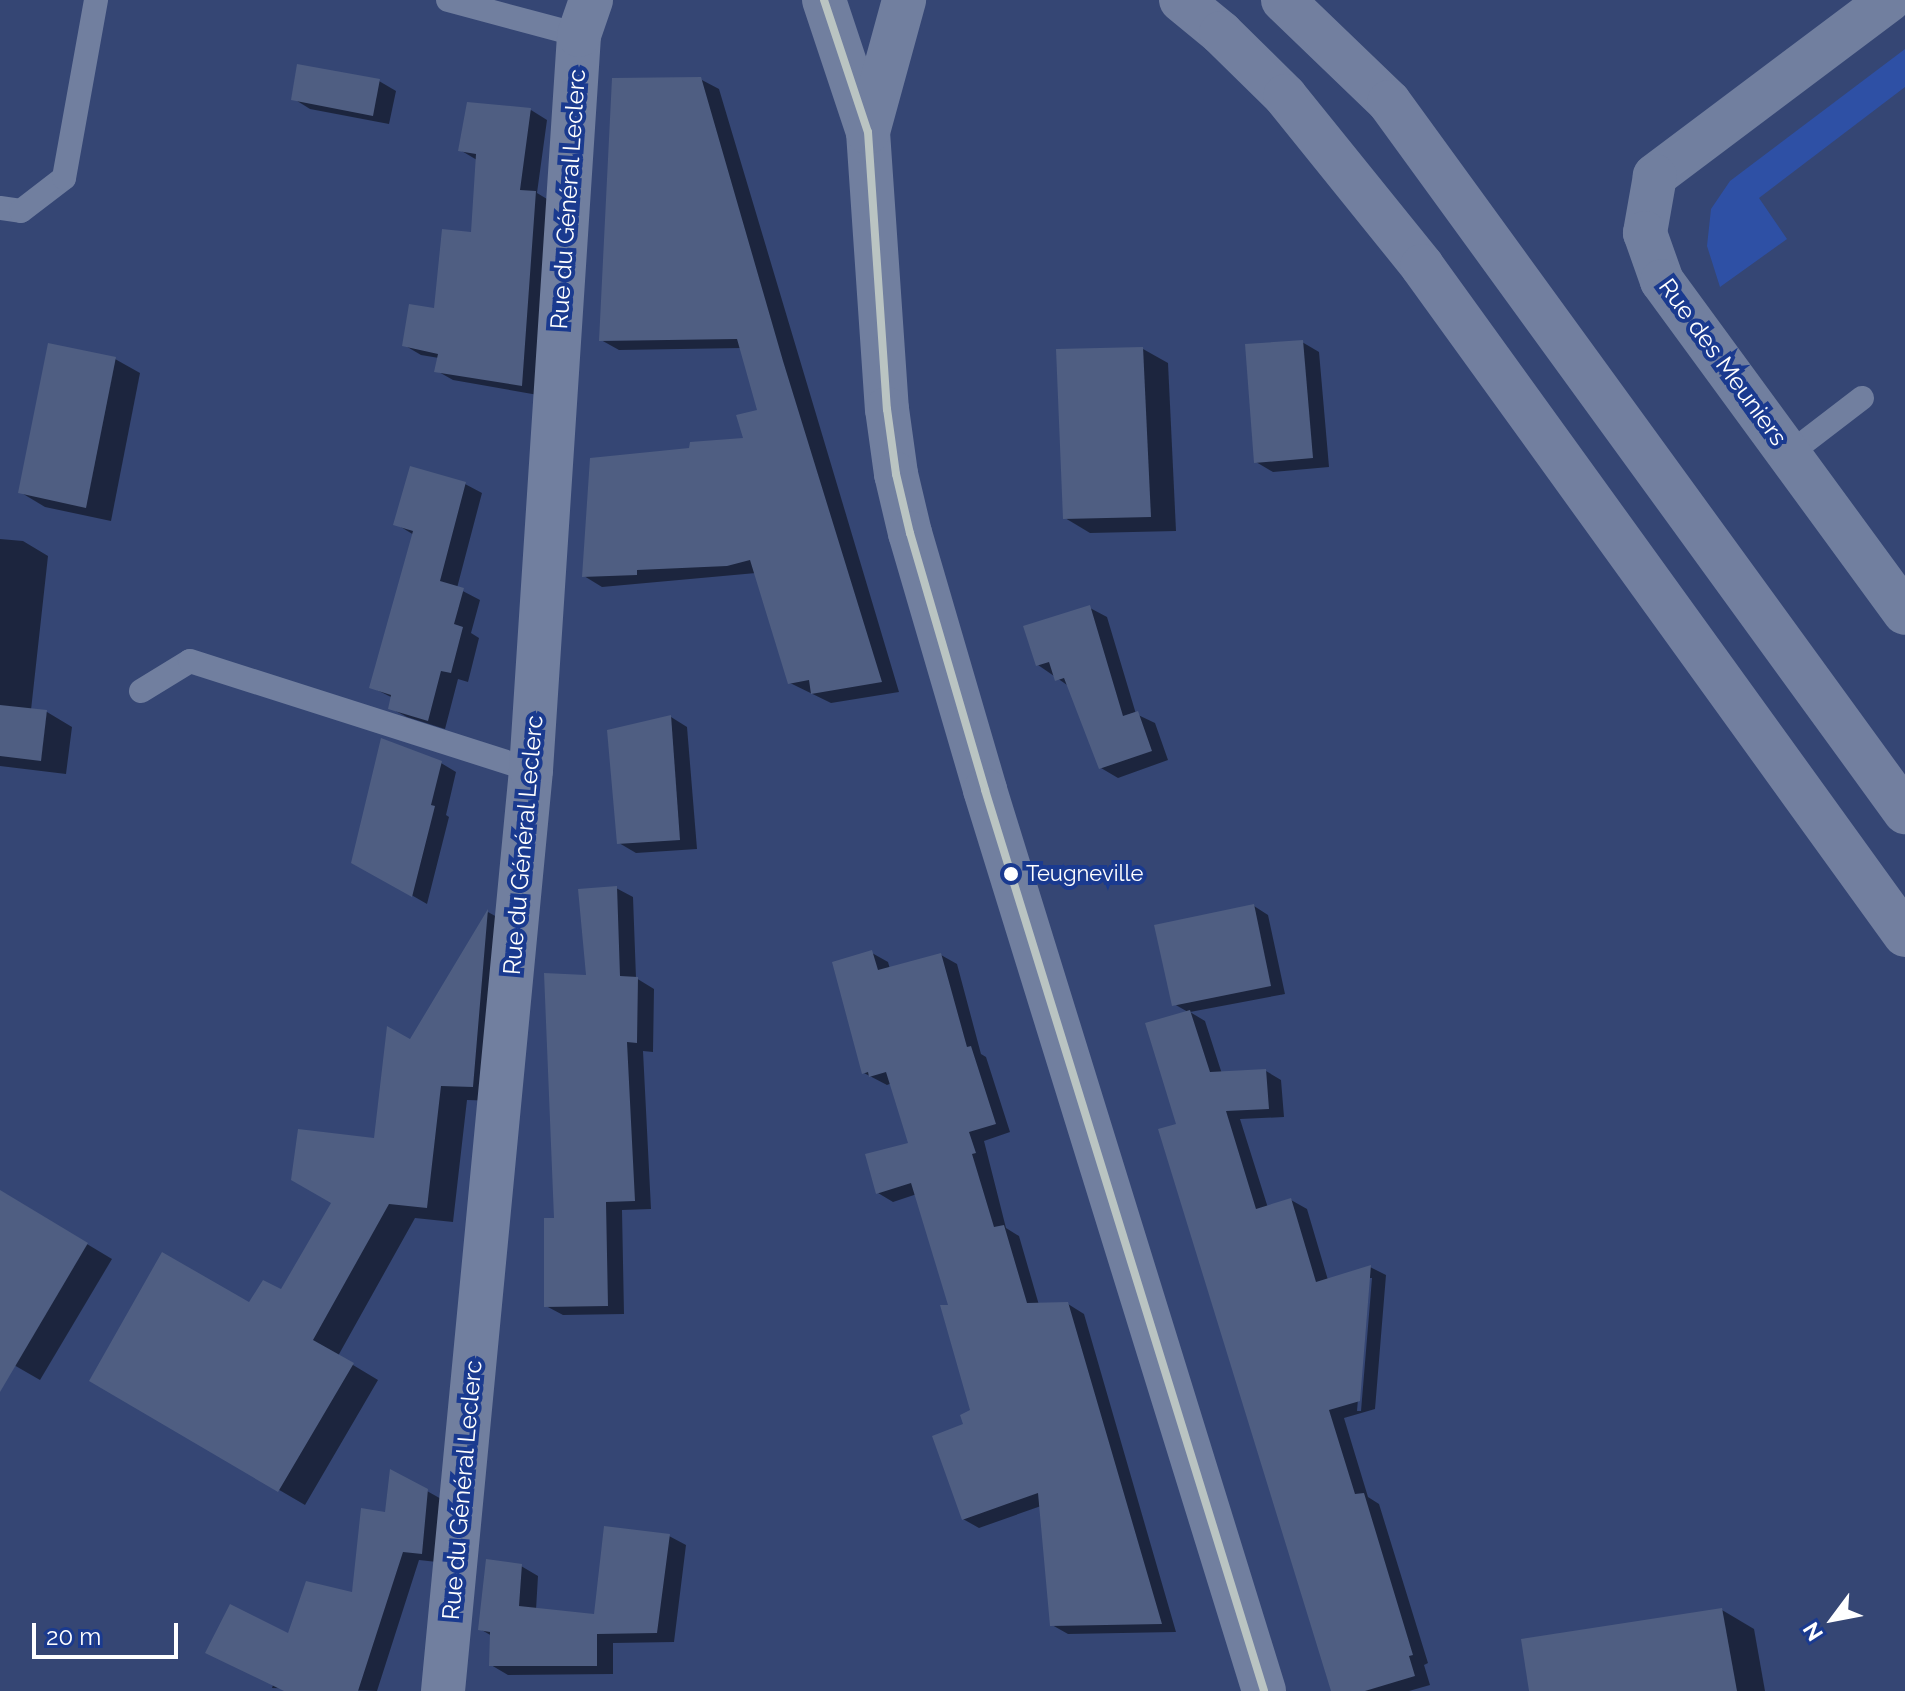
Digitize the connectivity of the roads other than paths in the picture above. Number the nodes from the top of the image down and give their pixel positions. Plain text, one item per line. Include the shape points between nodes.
1 (96, 0) edge
2 (448, 0) edge
3 (824, 0) edge
4 (904, 0) edge
5 (1181, 0) edge
6 (1283, 0) edge
7 (1889, 0) edge
8 (585, 17) edge
9 (868, 132) junction
10 (0, 208) edge
11 (1862, 398) dead end
12 (1789, 454) junction
13 (1905, 613) edge
14 (141, 691) dead end
15 (531, 770) junction
16 (1905, 812) edge
17 (1905, 935) edge
18 (443, 1691) edge
19 (1264, 1691) edge

1 - 10 lane via 64,178 21,211
2 - 8 lane
3 - 9 street
4 - 9 street
5 - 17 highway via 1285,96 1422,266
6 - 16 highway via 1389,102
7 - 12 street, Rue des Meuniers via 1655,176 1645,233 1662,281
8 - 15 street, Rue du Général Leclerc
9 - 19 street via 887,409 910,533
11 - 12 lane
12 - 13 street, Rue des Meuniers
14 - 15 lane via 190,661
15 - 18 street, Rue du Général Leclerc

